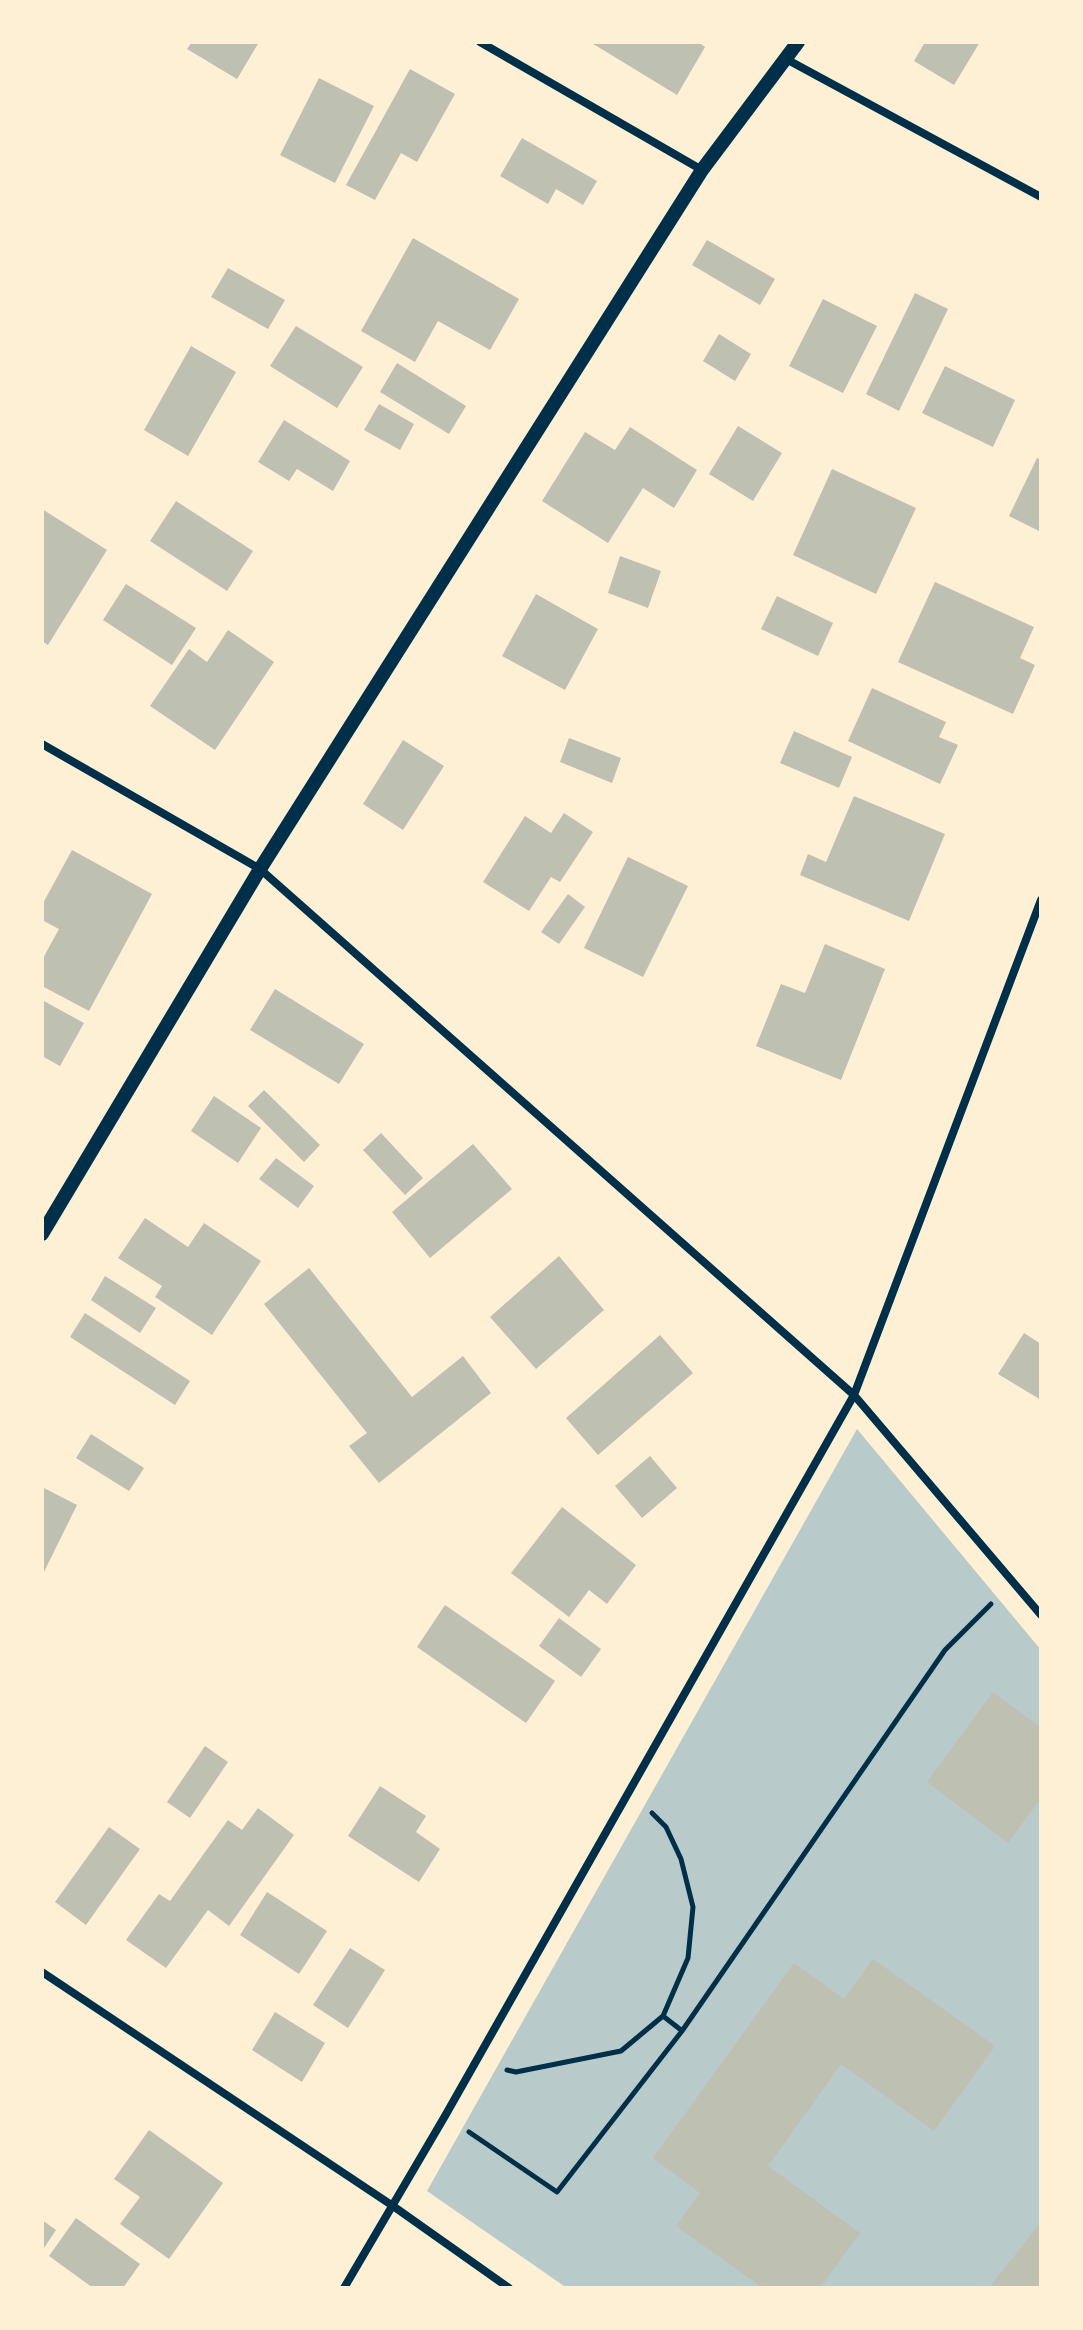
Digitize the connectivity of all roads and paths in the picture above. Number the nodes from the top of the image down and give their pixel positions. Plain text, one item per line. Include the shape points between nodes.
1 (480, 42) edge
2 (798, 42) edge
3 (786, 59) junction
4 (702, 170) junction
5 (1041, 197) edge
6 (42, 744) edge
7 (260, 869) junction
8 (1041, 900) edge
9 (42, 1234) edge
10 (854, 1395) junction
11 (1012, 1583) junction
12 (1041, 1615) edge
13 (629, 1790) junction
14 (42, 1972) edge
15 (663, 2016) junction
16 (682, 2031) junction
17 (475, 2062) junction
18 (445, 2116) junction
19 (393, 2206) junction
20 (344, 2288) edge
21 (509, 2288) edge

1 - 4 street
2 - 3 street
3 - 4 street
3 - 5 street
4 - 7 street
6 - 7 street
7 - 9 street
7 - 10 street
8 - 10 street
10 - 11 street
10 - 13 street
11 - 12 street
11 - 16 path via 945,1650
13 - 15 path via 666,1827 693,1907 688,1958
13 - 17 street
14 - 19 street
15 - 16 path
15 - 17 path via 621,2051 516,2072
16 - 18 path via 557,2192
17 - 18 street
18 - 19 street
19 - 20 street
19 - 21 street

